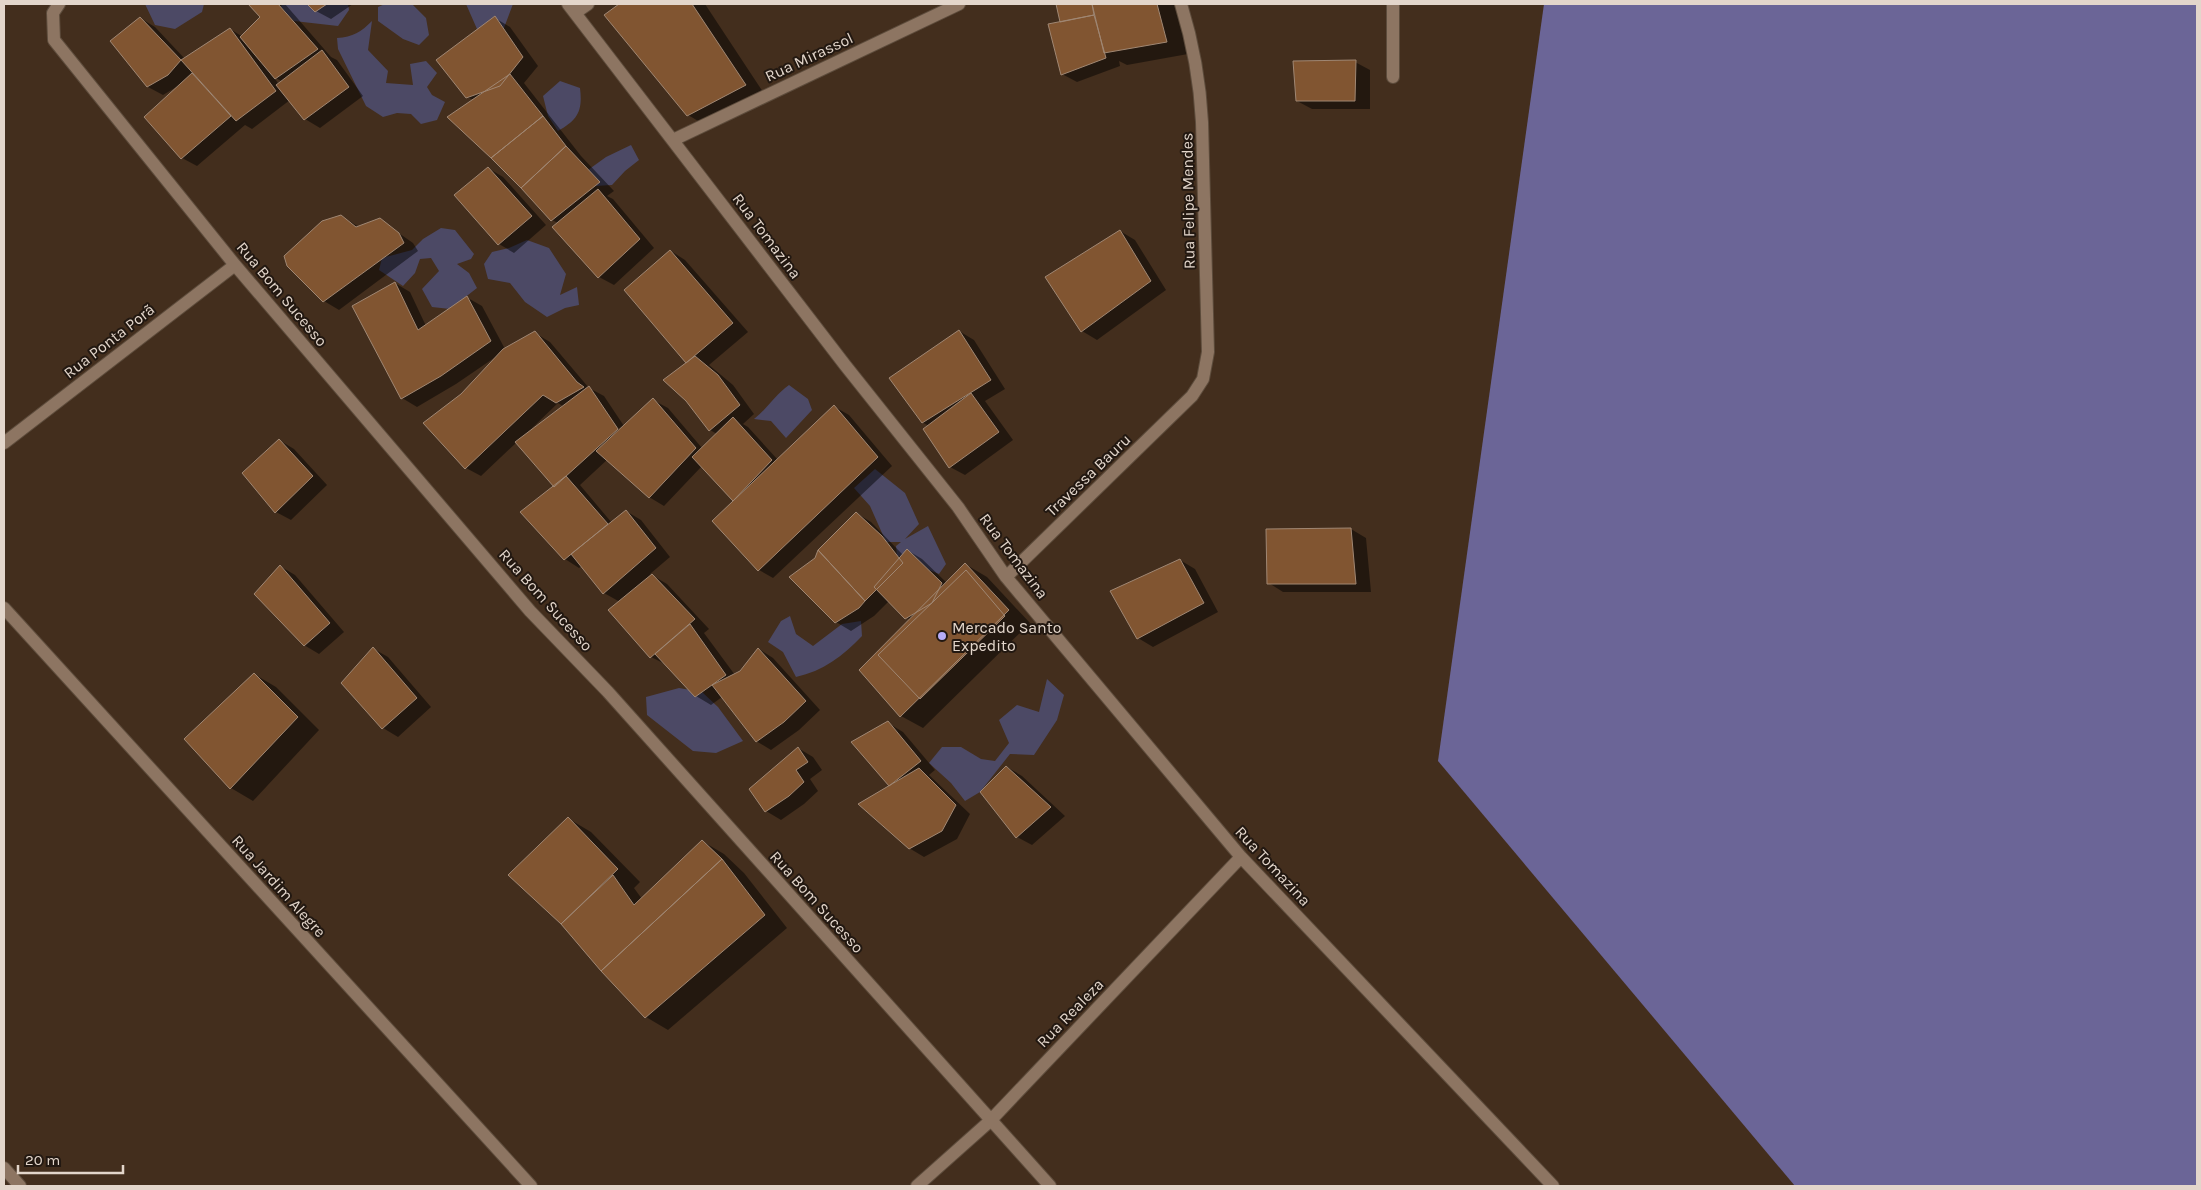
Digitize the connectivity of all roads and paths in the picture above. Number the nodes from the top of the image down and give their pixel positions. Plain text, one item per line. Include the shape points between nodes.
1 (588, 4) edge
2 (959, 4) edge
3 (1181, 4) edge
4 (1393, 4) edge
5 (571, 8) edge
6 (56, 9) edge
7 (1393, 77) dead end
8 (673, 140) junction
9 (235, 265) junction
10 (1192, 396) joint
11 (4, 443) edge
12 (1006, 577) junction
13 (4, 608) edge
14 (1241, 857) junction
15 (990, 1121) junction
16 (4, 1168) edge
17 (20, 1186) edge
18 (531, 1186) edge
19 (917, 1186) edge
20 (1050, 1186) edge
21 (1553, 1186) edge

1 - 5 street
2 - 8 street, Rua Mirassol
3 - 10 street, Rua Felipe Mendes via 1194,48 1202,122 1208,352 1203,379
4 - 7 street
5 - 8 street, Rua Tomazina
6 - 9 street, Rua Bom Sucesso via 54,40
8 - 12 street, Rua Tomazina via 958,507
9 - 11 street, Rua Ponta Porã
9 - 15 street, Rua Bom Sucesso via 530,611 608,692
10 - 12 street, Travessa Bauru
12 - 14 street, Rua Tomazina
13 - 18 street, Rua Jardim Alegre
14 - 15 street, Rua Realeza
14 - 21 street, Rua Tomazina
15 - 19 street, Rua Realeza
15 - 20 street, Rua Bom Sucesso
16 - 17 street

